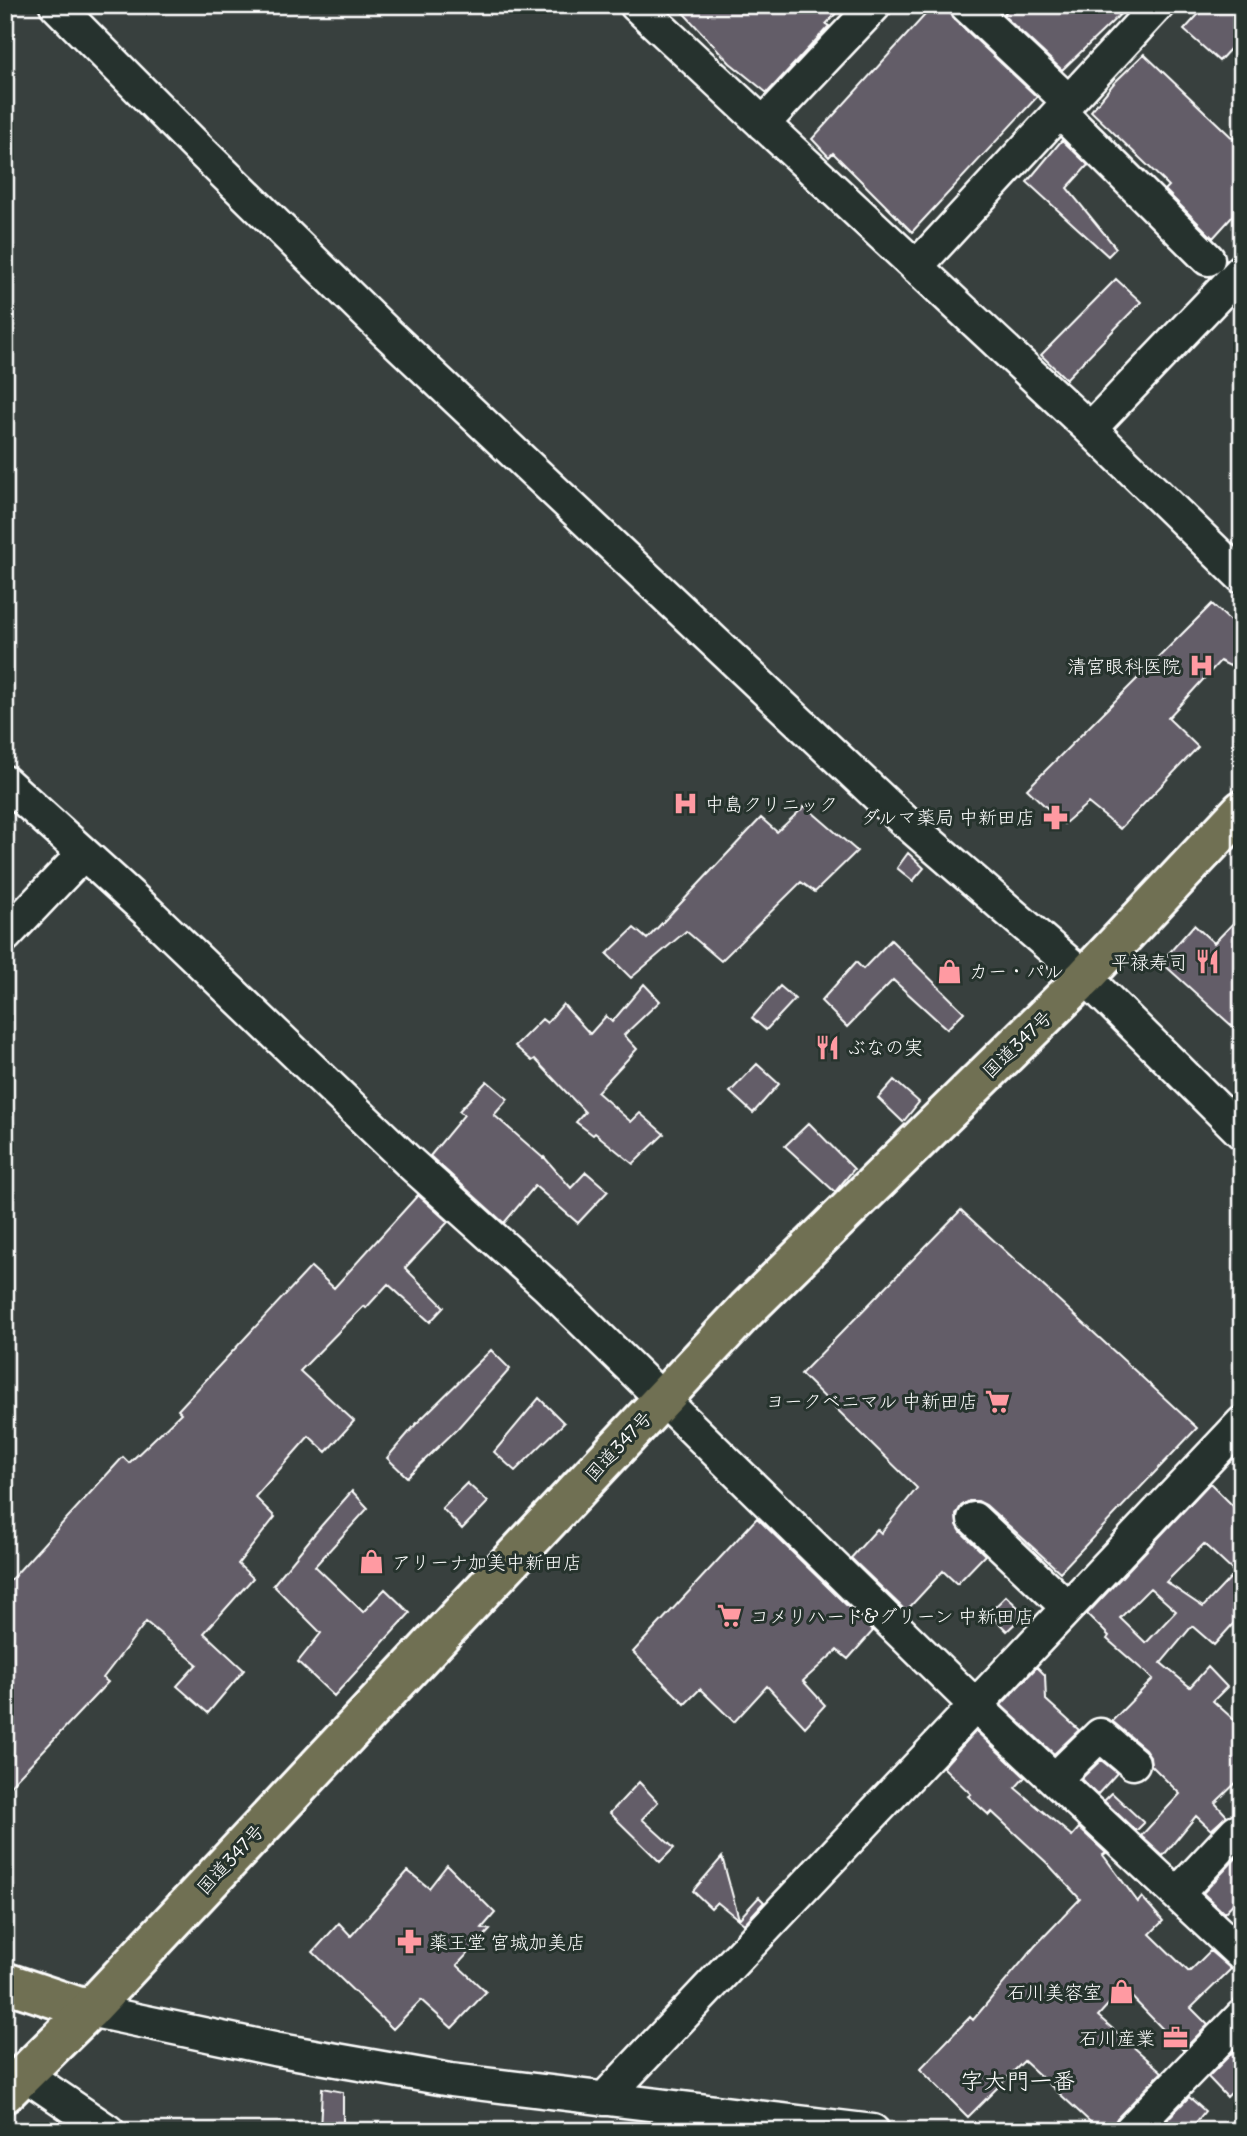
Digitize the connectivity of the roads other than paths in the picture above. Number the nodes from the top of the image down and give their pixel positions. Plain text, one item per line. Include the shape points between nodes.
1 (56, 5) edge
2 (636, 5) edge
3 (875, 5) edge
4 (966, 5) edge
5 (1158, 5) edge
6 (1064, 107) junction
7 (762, 124) junction
8 (1208, 259) dead end
9 (916, 267) junction
10 (1242, 270) edge
11 (1090, 429) junction
12 (1242, 577) edge
13 (5, 782) edge
14 (1242, 810) edge
15 (83, 854) junction
16 (5, 936) edge
17 (1085, 977) junction
18 (1242, 1133) edge
19 (662, 1399) junction
20 (1242, 1423) edge
21 (974, 1519) dead end
22 (1067, 1607) junction
23 (976, 1706) junction
24 (1133, 1763) dead end
25 (1055, 1779) junction
26 (1236, 1831) dead end
27 (1178, 1893) junction
28 (1242, 1955) edge
29 (5, 1982) edge
30 (89, 2010) junction
31 (1242, 2017) edge
32 (15, 2083) edge
33 (604, 2099) junction
34 (108, 2131) edge
35 (873, 2131) edge
36 (1130, 2131) edge

1 - 17 street via 396,340 850,770
2 - 7 street
3 - 7 street
4 - 6 street
5 - 6 street
6 - 8 street
6 - 9 street
7 - 9 street
9 - 11 street
10 - 11 street
11 - 12 street
13 - 15 street
14 - 17 main road, 国道347号
15 - 16 street
15 - 19 street via 409,1162 548,1286
17 - 18 street
17 - 19 main road, 国道347号 via 747,1309
19 - 23 street
19 - 30 main road, 国道347号
20 - 22 street
21 - 22 street
22 - 23 street
23 - 25 street
23 - 33 street
24 - 25 street via 1100,1735
25 - 27 street
26 - 27 street
27 - 28 street
29 - 30 main road
30 - 32 main road, 国道347号
30 - 33 street via 274,2049
31 - 36 street
32 - 34 street
33 - 35 street

